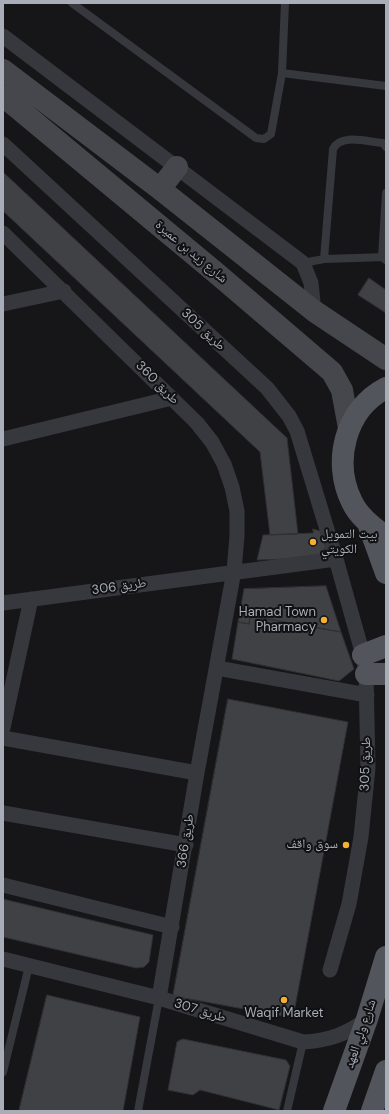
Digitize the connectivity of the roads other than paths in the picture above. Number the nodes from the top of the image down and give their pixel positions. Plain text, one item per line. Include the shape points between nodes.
1 (72, 3) edge
2 (285, 3) edge
3 (3, 36) edge
4 (3, 70) edge
5 (282, 73) junction
6 (386, 86) edge
7 (3, 96) edge
8 (3, 144) edge
9 (386, 147) edge
10 (177, 167) junction
11 (160, 189) junction
12 (386, 193) edge
13 (3, 233) edge
14 (385, 258) edge
15 (324, 259) junction
16 (302, 263) junction
17 (64, 290) junction
18 (3, 304) edge
19 (314, 310) junction
20 (386, 359) edge
21 (386, 388) edge
22 (172, 398) junction
23 (349, 428) junction
24 (3, 439) edge
25 (368, 523) junction
26 (386, 537) edge
27 (336, 559) junction
28 (234, 571) junction
29 (386, 573) edge
30 (31, 599) junction
31 (3, 602) edge
32 (386, 646) edge
33 (217, 668) junction
34 (370, 674) edge
35 (3, 728) edge
36 (3, 738) edge
37 (197, 773) junction
38 (3, 813) edge
39 (186, 845) junction
40 (3, 885) edge
41 (172, 927) junction
42 (386, 957) edge
43 (3, 959) edge
44 (29, 966) junction
45 (330, 970) dead end
46 (159, 998) junction
47 (367, 1019) junction
48 (304, 1042) junction
49 (386, 1070) edge
50 (3, 1072) edge
51 (138, 1111) edge
52 (287, 1111) edge
53 (334, 1111) edge
54 (372, 1111) edge

1 - 5 lane via 256,138 264,139 271,134
2 - 5 lane
3 - 10 street
4 - 11 street
5 - 6 lane
7 - 23 street, شارع زيد بن عميرة via 332,372 342,390
8 - 27 street, طريق 305 via 279,401 297,431
9 - 15 lane via 383,143 344,139 336,143
10 - 11 street
10 - 16 street
11 - 19 street
12 - 14 lane
13 - 17 street, طريق 360
14 - 15 lane
15 - 16 lane
16 - 19 street via 311,283
17 - 18 street
17 - 22 street, طريق 360
19 - 20 street
21 - 23 main road via 361,408
22 - 24 street
22 - 28 street, طريق 360 via 197,422 212,442 228,475 237,511
23 - 25 main road via 342,453 343,479 352,503
25 - 26 main road
25 - 29 main road
27 - 28 street
27 - 34 street, طريق 305
28 - 30 street, طريق 306
28 - 33 street, طريق 366
30 - 31 street, طريق 306
30 - 35 street
32 - 34 main road
33 - 34 street
33 - 37 street, طريق 366
34 - 45 street, طريق 305 via 368,768 361,837 349,904
36 - 37 street
37 - 39 street, طريق 366
38 - 39 street
39 - 41 street, طريق 366
40 - 41 street
41 - 46 street, طريق 366
42 - 47 main road, شارع ولي العهد
43 - 44 street, طريق 307
44 - 46 street, طريق 307
44 - 50 lane
46 - 48 street, طريق 307
46 - 51 lane, طريق 366
47 - 48 street, طريق 307 via 338,1037
47 - 53 main road, شارع ولي العهد
48 - 52 lane
49 - 54 main road

